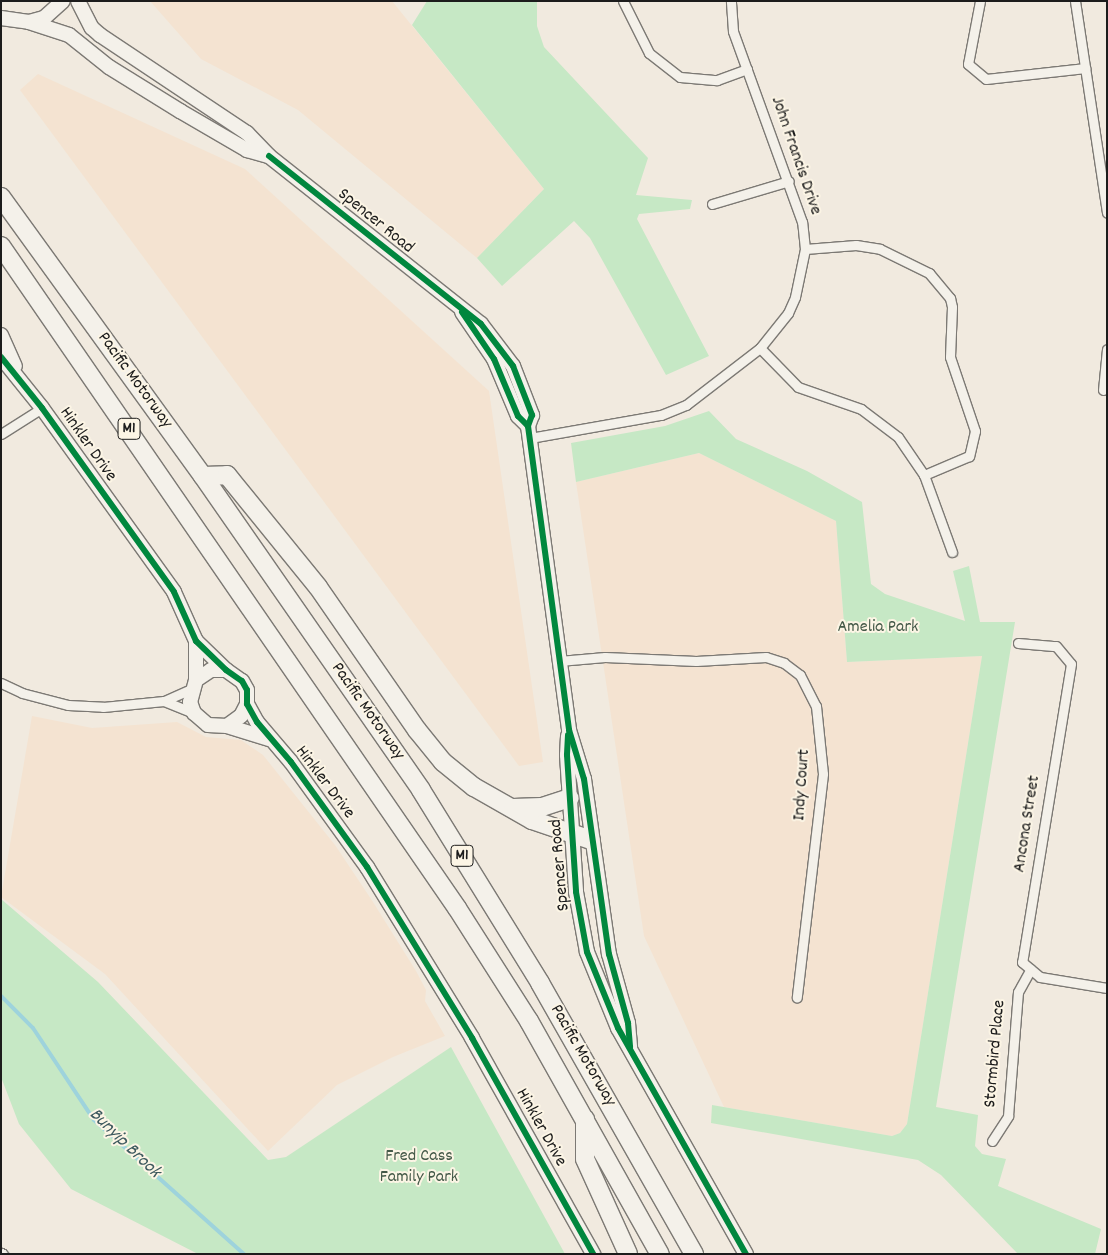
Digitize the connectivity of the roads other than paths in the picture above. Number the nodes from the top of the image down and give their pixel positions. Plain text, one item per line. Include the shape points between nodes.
1 (63, 1) edge
2 (78, 1) edge
3 (623, 1) edge
4 (731, 1) edge
5 (980, 1) edge
6 (1076, 1) edge
7 (1, 18) edge
8 (23, 22) junction
9 (1, 23) edge
10 (1085, 68) junction
11 (747, 69) junction
12 (190, 96) junction
13 (180, 111) junction
14 (269, 156) junction
15 (789, 181) junction
16 (1, 197) edge
17 (712, 204) dead end
18 (1107, 213) edge
19 (1, 246) edge
20 (805, 250) junction
21 (1, 335) edge
22 (760, 348) junction
23 (1107, 349) edge
24 (1, 357) edge
25 (20, 378) junction
26 (1103, 390) dead end
27 (42, 408) junction
28 (529, 432) junction
29 (1, 434) edge
30 (924, 475) junction
31 (202, 476) junction
32 (952, 552) dead end
33 (196, 641) junction
34 (1018, 643) dead end
35 (559, 661) junction
36 (226, 670) junction
37 (1, 682) edge
38 (194, 684) junction
39 (164, 701) junction
40 (247, 704) junction
41 (194, 713) junction
42 (227, 726) junction
43 (569, 730) junction
44 (270, 740) junction
45 (570, 798) junction
46 (513, 808) junction
47 (573, 833) junction
48 (591, 840) junction
49 (1031, 969) junction
50 (1107, 988) edge
51 (797, 997) dead end
52 (630, 1047) junction
53 (585, 1118) junction
54 (992, 1141) dead end
55 (594, 1254) edge
56 (628, 1254) edge
57 (660, 1254) edge
58 (694, 1254) edge
59 (746, 1254) edge

1 - 8 street via 44,18
2 - 12 street, Spencer Road via 92,28 100,35
3 - 11 street via 649,53 680,77 717,80
4 - 11 street, John Francis Drive via 733,31
5 - 10 street via 968,64 986,79
6 - 10 street
7 - 8 street, Spencer Road
8 - 9 street
8 - 13 street, Spencer Road via 69,35 109,67
10 - 18 street
11 - 15 street, John Francis Drive
12 - 13 street
12 - 14 street, Spencer Road via 247,133
13 - 14 street, Spencer Road via 247,150
14 - 28 street, Spencer Road via 462,312 499,356 518,416
15 - 17 street
15 - 20 street, John Francis Drive via 802,222
16 - 31 highway, Pacific Motorway / M1
19 - 53 highway, Pacific Motorway / M1 via 457,908
20 - 22 street, John Francis Drive via 795,297 788,313
20 - 30 street via 856,245 880,250 929,273 950,298 950,357 975,431 969,456
21 - 25 street, Hinkler Drive
22 - 28 street, John Francis Drive via 709,390 661,416
22 - 30 street via 798,387 861,409 898,437
23 - 26 street
24 - 25 street, Hinkler Drive
25 - 27 street, Hinkler Drive
27 - 29 street
27 - 33 street, Hinkler Drive via 174,592
28 - 35 street, Spencer Road
30 - 32 street
31 - 46 highway via 227,475 324,595 417,730 443,762 474,787
31 - 58 highway, Pacific Motorway / M1 via 421,790 540,983
33 - 36 street, Hinkler Drive
33 - 38 street, Hinkler Drive
34 - 49 street, Ancona Street via 1056,646 1071,664 1022,962
35 - 43 street, Spencer Road
35 - 51 street, Indy Court via 605,657 696,661 766,656 784,663 800,675 816,706 823,774
36 - 38 street via 211,670
36 - 40 street, Hinkler Drive via 242,681 247,690
37 - 39 street via 22,693 68,705 103,707
38 - 39 street
38 - 41 street, Hinkler Drive
39 - 41 street
40 - 42 street via 241,716
40 - 44 street, Hinkler Drive
41 - 42 street, Hinkler Drive via 208,725
42 - 44 street, Hinkler Drive
43 - 45 street, Spencer Road
43 - 48 street, Spencer Road via 584,779
44 - 55 street, Hinkler Drive via 291,762 367,867 472,1038
45 - 46 highway via 542,807
45 - 47 street, Spencer Road
46 - 47 highway via 532,820
47 - 48 highway
47 - 52 street, Spencer Road via 576,892 587,952 605,1001
48 - 52 street, Spencer Road via 609,954 628,1023
49 - 50 street via 1040,977
49 - 54 street, Stormbird Place via 1018,992 1008,1116
52 - 59 street, Spencer Road
53 - 56 highway via 584,1159
53 - 57 highway, Pacific Motorway / M1

